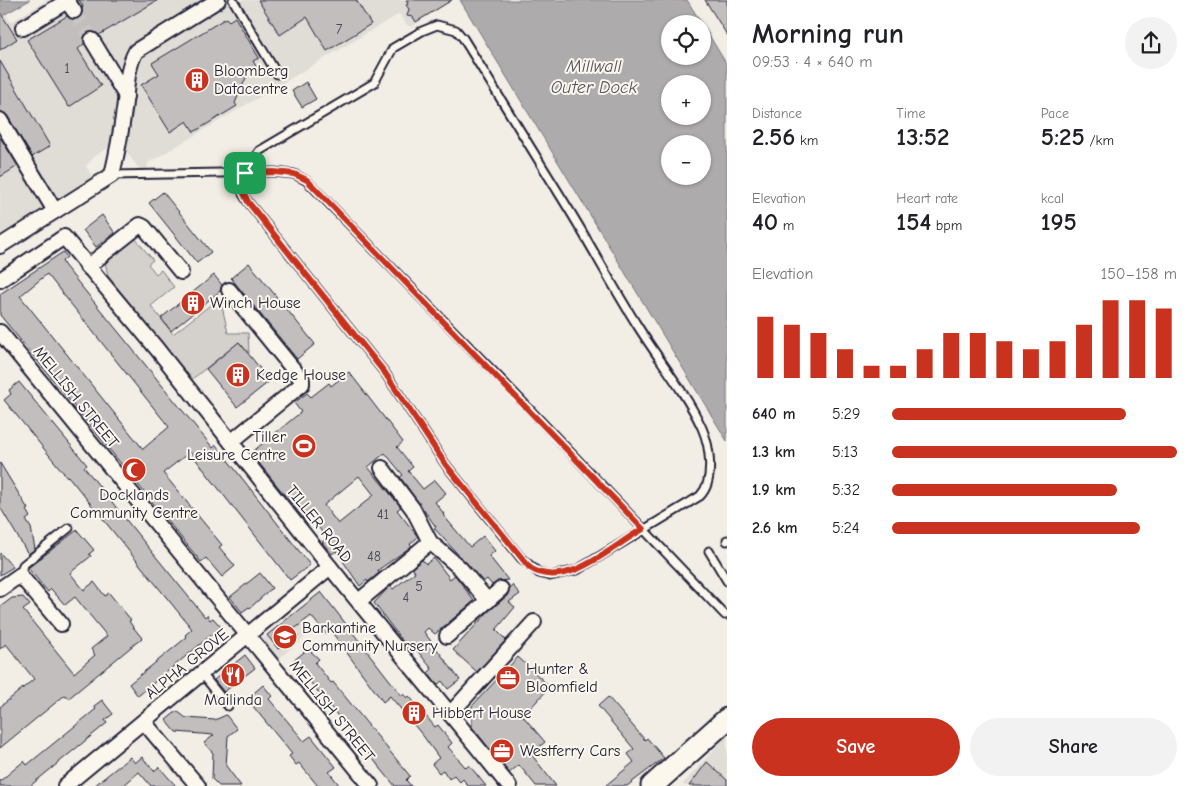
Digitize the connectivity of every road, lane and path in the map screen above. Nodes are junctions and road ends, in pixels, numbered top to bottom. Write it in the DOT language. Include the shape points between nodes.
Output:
graph roads {
  1 [pos="218,0"];
  2 [pos="232,0"];
  3 [pos="74,11"];
  4 [pos="23,28"];
  5 [pos="92,40"];
  6 [pos="277,74"];
  7 [pos="126,96"];
  8 [pos="0,120"];
  9 [pos="245,173"];
  10 [pos="112,175"];
  11 [pos="55,211"];
  12 [pos="0,246"];
  13 [pos="87,267"];
  14 [pos="181,272"];
  15 [pos="0,280"];
  16 [pos="229,290"];
  17 [pos="0,332"];
  18 [pos="231,442"];
  19 [pos="382,468"];
  20 [pos="69,528"];
  21 [pos="643,529"];
  22 [pos="430,542"];
  23 [pos="709,551"];
  24 [pos="727,566"];
  25 [pos="330,567"];
  26 [pos="20,574"];
  27 [pos="725,578"];
  28 [pos="502,589"];
  29 [pos="0,590"];
  30 [pos="359,601"];
  31 [pos="488,601"];
  32 [pos="725,615"];
  33 [pos="534,622"];
  34 [pos="61,624"];
  35 [pos="248,636"];
  36 [pos="448,636"];
  37 [pos="202,674"];
  38 [pos="228,706"];
  39 [pos="450,714"];
  40 [pos="727,719"];
  41 [pos="144,722"];
  42 [pos="659,784"];
  43 [pos="65,786"];
  44 [pos="198,786"];
  45 [pos="371,786"];
  46 [pos="509,786"];
  1 -- 7 [label="street" via="136,51 131,61"];
  2 -- 6 [label="lane"];
  3 -- 4 [label="street" via="67,1"];
  5 -- 7 [label="street"];
  7 -- 10 [label="street"];
  8 -- 11 [label="street"];
  9 -- 10 [label="lane"];
  9 -- 21 [label="lane" via="294,174 307,180"];
  9 -- 21 [label="lane" via="241,187 248,202 385,373 446,465 530,568 550,576 564,575"];
  9 -- 21 [label="lane" via="260,151 374,83 393,48 437,25 456,30 702,429 708,458 706,490"];
  10 -- 11 [label="street"];
  11 -- 12 [label="street"];
  13 -- 14 [label="street" via="140,225"];
  13 -- 15 [label="street, TILLER ROAD" via="64,238"];
  13 -- 18 [label="street, TILLER ROAD" via="157,348"];
  16 -- 18 [label="street" via="302,380 302,384"];
  17 -- 35 [label="street, MELLISH STREET"];
  18 -- 25 [label="street, TILLER ROAD"];
  19 -- 22 [label="street" via="413,509"];
  20 -- 26 [label="lane" via="23,565"];
  21 -- 32 [label="lane"];
  22 -- 30 [label="street"];
  22 -- 31 [label="street" via="460,568"];
  23 -- 27 [label="lane"];
  24 -- 27 [label="lane"];
  25 -- 30 [label="street, TILLER ROAD"];
  25 -- 35 [label="street, ALPHA GROVE"];
  26 -- 29 [label="street"];
  26 -- 34 [label="street"];
  28 -- 31 [label="street"];
  30 -- 39 [label="street, TILLER ROAD"];
  31 -- 36 [label="street"];
  33 -- 39 [label="street"];
  35 -- 37 [label="street, ALPHA GROVE"];
  35 -- 45 [label="street, MELLISH STREET"];
  37 -- 38 [label="lane"];
  37 -- 41 [label="street, ALPHA GROVE"];
  39 -- 46 [label="street, TILLER ROAD"];
  40 -- 42 [label="main road" via="692,743"];
  41 -- 43 [label="street, ALPHA GROVE"];
  41 -- 44 [label="street"];
}
